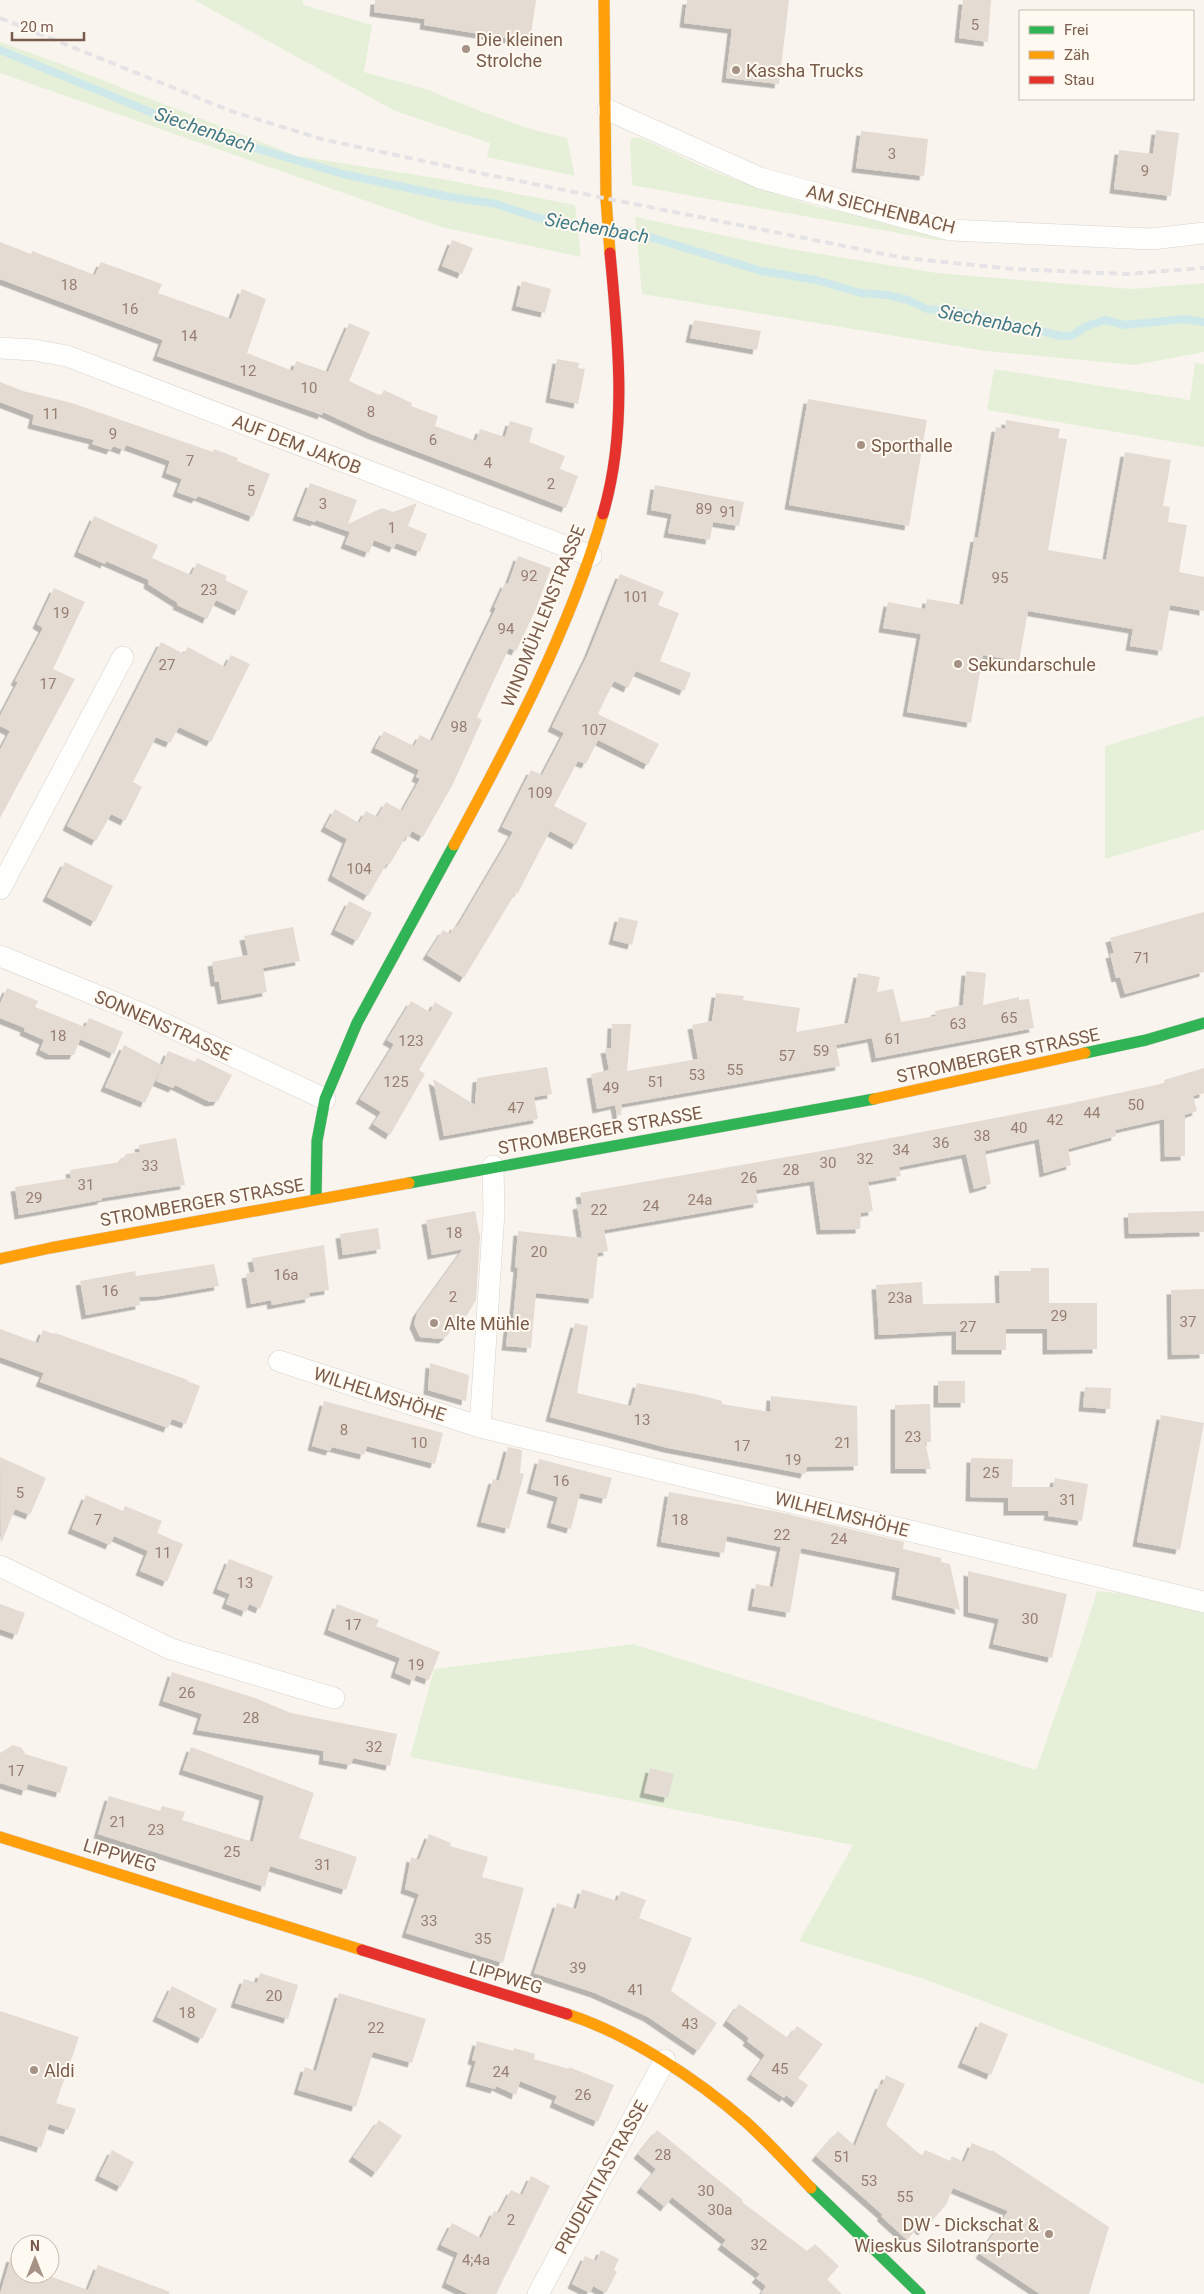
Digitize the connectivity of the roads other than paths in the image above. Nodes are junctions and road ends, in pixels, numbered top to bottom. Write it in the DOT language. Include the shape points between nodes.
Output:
graph roads {
  1 [pos="604,0"];
  2 [pos="606,109"];
  3 [pos="1204,233"];
  4 [pos="0,348"];
  5 [pos="591,556"];
  6 [pos="123,656"];
  7 [pos="0,889"];
  8 [pos="0,956"];
  9 [pos="1204,1023"];
  10 [pos="325,1099"];
  11 [pos="493,1166"];
  12 [pos="316,1199"];
  13 [pos="0,1259"];
  14 [pos="279,1361"];
  15 [pos="480,1427"];
  16 [pos="0,1566"];
  17 [pos="1204,1602"];
  18 [pos="334,1698"];
  19 [pos="0,1837"];
  20 [pos="665,2060"];
  21 [pos="538,2294"];
  22 [pos="920,2294"];
  1 -- 2 [label="street, WINDMÜHLENSTRASSE"];
  2 -- 3 [label="street, AM SIECHENBACH" via="760,178 952,230 1152,239"];
  2 -- 5 [label="street, WINDMÜHLENSTRASSE" via="607,214 619,354 619,418 611,487"];
  4 -- 5 [label="street, AUF DEM JAKOB" via="67,356"];
  5 -- 10 [label="street, WINDMÜHLENSTRASSE" via="505,751 357,1023"];
  6 -- 7 [label="street"];
  8 -- 10 [label="street, SONNENSTRASSE" via="145,1015"];
  9 -- 11 [label="street, STROMBERGER STRASSE" via="1146,1040 888,1096"];
  10 -- 12 [label="street, WINDMÜHLENSTRASSE" via="316,1141"];
  11 -- 12 [label="street, STROMBERGER STRASSE"];
  11 -- 15 [label="street" via="494,1212"];
  12 -- 13 [label="street, STROMBERGER STRASSE"];
  14 -- 15 [label="street, WILHELMSHÖHE"];
  15 -- 17 [label="street, WILHELMSHÖHE"];
  16 -- 18 [label="street" via="171,1649"];
  19 -- 20 [label="street, LIPPWEG" via="588,2021"];
  20 -- 21 [label="street, PRUDENTIASTRASSE"];
  20 -- 22 [label="street, LIPPWEG" via="746,2122"];
}
